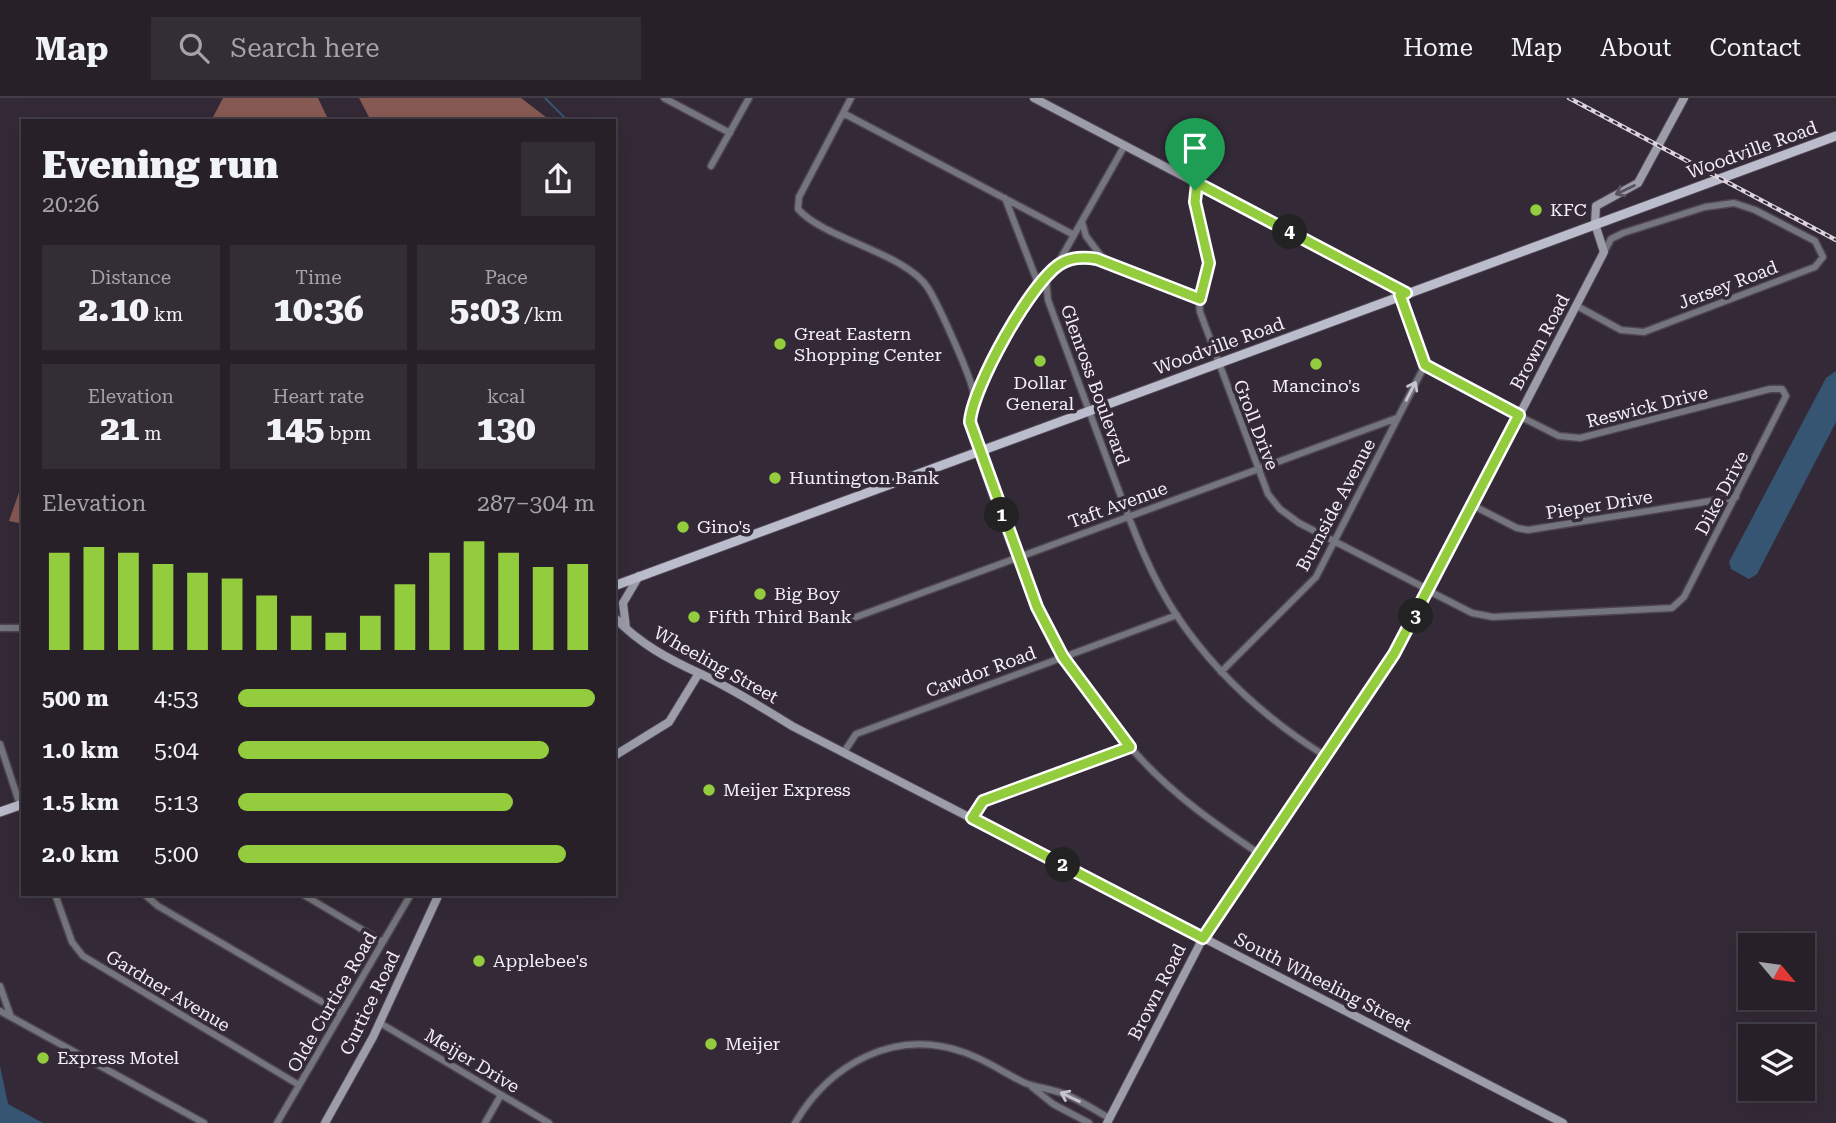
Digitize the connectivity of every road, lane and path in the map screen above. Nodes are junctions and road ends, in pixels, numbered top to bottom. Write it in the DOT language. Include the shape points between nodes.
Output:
graph roads {
  1 [pos="664,98"];
  2 [pos="748,98"];
  3 [pos="851,98"];
  4 [pos="1034,98"];
  5 [pos="1684,98"];
  6 [pos="843,113"];
  7 [pos="730,133"];
  8 [pos="1836,136"];
  9 [pos="1125,145"];
  10 [pos="711,166"];
  11 [pos="1197,183"];
  12 [pos="1005,198"];
  13 [pos="1082,221"];
  14 [pos="1595,224"];
  15 [pos="1074,235"];
  16 [pos="1604,252"];
  17 [pos="1105,262"];
  18 [pos="1057,265"];
  19 [pos="1046,279"];
  20 [pos="1039,286"];
  21 [pos="1403,294"];
  22 [pos="1200,299"];
  23 [pos="1577,306"];
  24 [pos="1218,363"];
  25 [pos="1425,365"];
  26 [pos="1786,391"];
  27 [pos="974,399"];
  28 [pos="1089,411"];
  29 [pos="1519,415"];
  30 [pos="1397,418"];
  31 [pos="979,451"];
  32 [pos="1258,468"];
  33 [pos="1736,497"];
  34 [pos="1472,505"];
  35 [pos="1128,516"];
  36 [pos="1334,541"];
  37 [pos="1018,557"];
  38 [pos="639,576"];
  39 [pos="616,585"];
  40 [pos="1429,591"];
  41 [pos="1676,606"];
  42 [pos="1177,615"];
  43 [pos="616,619"];
  44 [pos="848,620"];
  45 [pos="0,628"];
  46 [pos="21,628"];
  47 [pos="627,631"];
  48 [pos="1063,657"];
  49 [pos="1221,672"];
  50 [pos="699,673"];
  51 [pos="808,734"];
  52 [pos="0,744"];
  53 [pos="1130,747"];
  54 [pos="844,752"];
  55 [pos="616,754"];
  56 [pos="1326,757"];
  57 [pos="21,801"];
  58 [pos="21,804"];
  59 [pos="0,812"];
  60 [pos="972,818"];
  61 [pos="1261,855"];
  62 [pos="56,896"];
  63 [pos="146,896"];
  64 [pos="305,896"];
  65 [pos="410,896"];
  66 [pos="438,896"];
  67 [pos="1203,938"];
  68 [pos="383,942"];
  69 [pos="0,986"];
  70 [pos="0,1011"];
  71 [pos="341,1013"];
  72 [pos="11,1017"];
  73 [pos="380,1023"];
  74 [pos="1028,1084"];
  75 [pos="299,1085"];
  76 [pos="501,1095"];
  77 [pos="1108,1120"];
  78 [pos="204,1123"];
  79 [pos="277,1123"];
  80 [pos="325,1123"];
  81 [pos="485,1123"];
  82 [pos="550,1123"];
  83 [pos="795,1123"];
  84 [pos="1089,1123"];
  85 [pos="1563,1123"];
  1 -- 7 [label="street"];
  2 -- 7 [label="street"];
  3 -- 6 [label="street"];
  4 -- 9 [label="street"];
  5 -- 14 [label="street, one-way" via="1639,183 1596,206"];
  6 -- 12 [label="street"];
  6 -- 27 [label="street" via="799,197 798,209 920,278 939,311"];
  7 -- 10 [label="street"];
  8 -- 14 [label="main road, Woodville Road"];
  9 -- 11 [label="street"];
  9 -- 13 [label="street"];
  11 -- 21 [label="street"];
  11 -- 22 [label="street, Groll Drive" via="1195,202 1209,263"];
  12 -- 15 [label="street"];
  12 -- 20 [label="street"];
  13 -- 15 [label="street"];
  13 -- 17 [label="street" via="1086,236"];
  14 -- 16 [label="street"];
  14 -- 21 [label="main road, Woodville Road"];
  15 -- 18 [label="street"];
  16 -- 23 [label="street, Brown Road"];
  16 -- 23 [label="street, Jersey Road" via="1616,236 1720,203 1740,204 1771,218 1818,244 1823,257 1819,264 1644,332 1621,330"];
  17 -- 18 [label="street" via="1084,258"];
  17 -- 22 [label="street"];
  18 -- 19 [label="street"];
  19 -- 20 [label="street"];
  19 -- 28 [label="street, Glenross Boulevard" via="1048,300"];
  20 -- 27 [label="street" via="1021,307"];
  21 -- 24 [label="main road, Woodville Road"];
  21 -- 25 [label="street"];
  22 -- 24 [label="street, Groll Drive" via="1200,312"];
  23 -- 29 [label="street, Brown Road"];
  24 -- 28 [label="main road, Woodville Road"];
  24 -- 32 [label="street, Groll Drive"];
  25 -- 29 [label="street, Reswick Drive"];
  30 -- 25 [label="street, Burnside Avenue, one-way"];
  26 -- 29 [label="street, Reswick Drive" via="1770,389 1580,438 1559,436"];
  26 -- 33 [label="street, Dike Drive" via="1784,406"];
  27 -- 31 [label="street" via="970,422"];
  28 -- 31 [label="main road, Woodville Road"];
  28 -- 35 [label="street, Glenross Boulevard"];
  29 -- 34 [label="street, Brown Road"];
  30 -- 32 [label="street, Taft Avenue"];
  30 -- 36 [label="street, Burnside Avenue"];
  31 -- 37 [label="street"];
  31 -- 38 [label="main road, Woodville Road"];
  32 -- 35 [label="street, Taft Avenue"];
  32 -- 36 [label="street, Groll Drive" via="1280,509"];
  33 -- 34 [label="street, Pieper Drive" via="1528,530"];
  33 -- 41 [label="street, Dike Drive"];
  34 -- 40 [label="street, Brown Road"];
  35 -- 37 [label="street, Taft Avenue"];
  35 -- 42 [label="street, Glenross Boulevard"];
  36 -- 40 [label="street, Groll Drive"];
  36 -- 49 [label="street, Burnside Avenue" via="1313,580"];
  37 -- 44 [label="street, Taft Avenue"];
  37 -- 48 [label="street"];
  38 -- 39 [label="main road, Woodville Road"];
  38 -- 47 [label="street" via="623,603"];
  40 -- 41 [label="street, Groll Drive" via="1472,613 1493,617"];
  40 -- 56 [label="street, Brown Road"];
  42 -- 48 [label="street, Cawdor Road"];
  42 -- 49 [label="street, Glenross Boulevard"];
  43 -- 47 [label="street, Wheeling Street"];
  45 -- 46 [label="street"];
  47 -- 50 [label="street, Wheeling Street" via="665,658"];
  48 -- 53 [label="street"];
  48 -- 54 [label="street, Cawdor Road" via="856,734"];
  49 -- 56 [label="street, Glenross Boulevard" via="1270,718"];
  50 -- 51 [label="street, Wheeling Street"];
  50 -- 55 [label="street" via="669,722"];
  51 -- 54 [label="street, South Wheeling Street"];
  52 -- 57 [label="street"];
  53 -- 60 [label="street" via="983,801"];
  53 -- 61 [label="street" via="1190,805"];
  54 -- 60 [label="street, South Wheeling Street"];
  56 -- 61 [label="street, Brown Road"];
  58 -- 59 [label="main road"];
  60 -- 67 [label="street, South Wheeling Street"];
  61 -- 67 [label="street, Brown Road"];
  62 -- 75 [label="street, Gardner Avenue" via="72,942 83,956"];
  63 -- 71 [label="street"];
  64 -- 68 [label="street"];
  65 -- 68 [label="street, Olde Curtice Road"];
  66 -- 73 [label="street, Curtice Road"];
  67 -- 77 [label="street, Brown Road"];
  67 -- 85 [label="street, South Wheeling Street"];
  68 -- 71 [label="street, Olde Curtice Road"];
  69 -- 72 [label="street"];
  70 -- 72 [label="street"];
  71 -- 75 [label="street, Olde Curtice Road"];
  72 -- 78 [label="street"];
  73 -- 76 [label="street, Meijer Drive"];
  73 -- 80 [label="street, Curtice Road"];
  77 -- 74 [label="street, one-way" via="1067,1095"];
  74 -- 83 [label="street" via="958,1050 892,1047 835,1074"];
  74 -- 84 [label="street"];
  75 -- 79 [label="street, Olde Curtice Road"];
  76 -- 81 [label="street"];
  76 -- 82 [label="street, Meijer Drive"];
}
